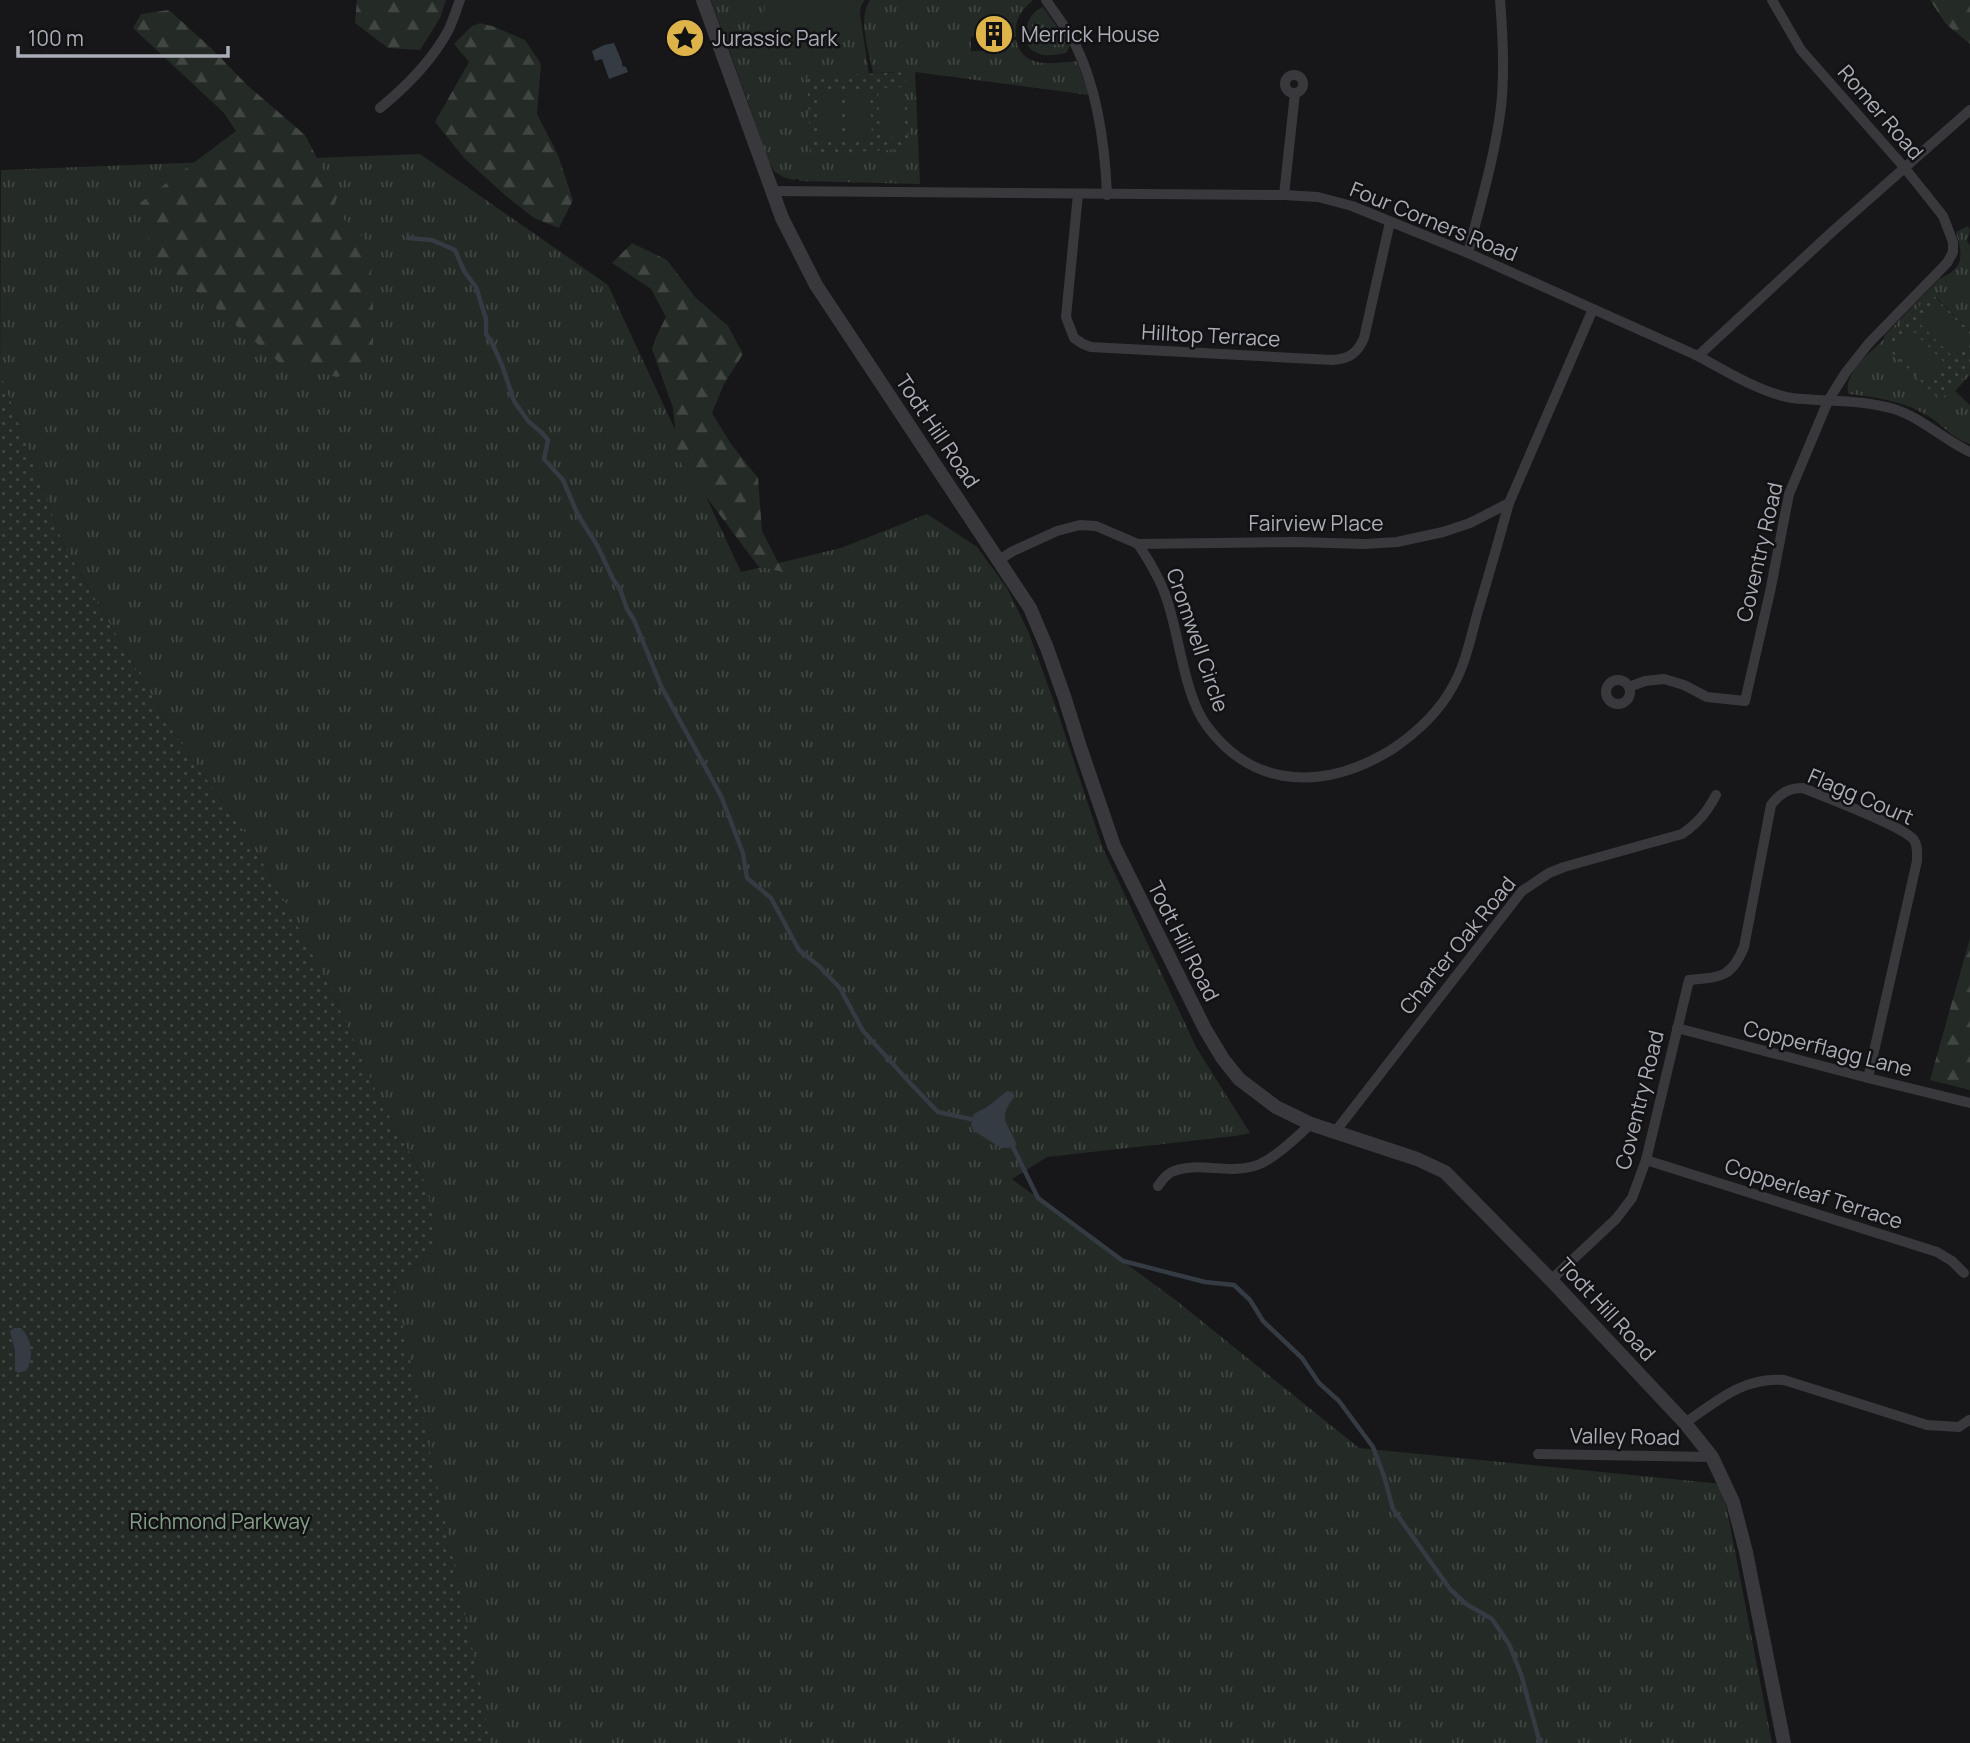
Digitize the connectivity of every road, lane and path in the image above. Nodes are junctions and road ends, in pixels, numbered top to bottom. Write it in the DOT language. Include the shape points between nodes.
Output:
graph roads {
  1 [pos="460,0"];
  2 [pos="703,0"];
  3 [pos="1046,0"];
  4 [pos="1500,0"];
  5 [pos="1772,0"];
  6 [pos="1295,93"];
  7 [pos="380,108"];
  8 [pos="1970,110"];
  9 [pos="1904,167"];
  10 [pos="772,191"];
  11 [pos="1078,194"];
  12 [pos="1107,195"];
  13 [pos="1283,195"];
  14 [pos="1390,222"];
  15 [pos="1953,252"];
  16 [pos="1468,253"];
  17 [pos="1593,309"];
  18 [pos="1698,356"];
  19 [pos="1828,401"];
  20 [pos="1970,452"];
  21 [pos="1509,503"];
  22 [pos="1138,544"];
  23 [pos="999,560"];
  24 [pos="1629,687"];
  25 [pos="1716,795"];
  26 [pos="1689,980"];
  27 [pos="1677,1028"];
  28 [pos="1868,1078"];
  29 [pos="1970,1103"];
  30 [pos="1311,1124"];
  31 [pos="1335,1132"];
  32 [pos="1646,1160"];
  33 [pos="1158,1185"];
  34 [pos="1964,1273"];
  35 [pos="1551,1280"];
  36 [pos="1969,1420"];
  37 [pos="1685,1423"];
  38 [pos="1538,1454"];
  39 [pos="1712,1457"];
  40 [pos="1784,1743"];
  1 -- 7 [label="street" via="449,30 432,55 405,88"];
  2 -- 10 [label="street, Todt Hill Road"];
  3 -- 12 [label="street" via="1076,46 1094,97"];
  4 -- 16 [label="street" via="1501,108"];
  5 -- 9 [label="street, Romer Road" via="1801,50"];
  6 -- 13 [label="street"];
  8 -- 9 [label="street"];
  9 -- 15 [label="street, Romer Road" via="1943,216"];
  9 -- 18 [label="street"];
  10 -- 11 [label="street, Four Corners Road"];
  10 -- 23 [label="street, Todt Hill Road" via="816,285"];
  11 -- 12 [label="street, Four Corners Road"];
  11 -- 14 [label="street, Hilltop Terrace" via="1066,317 1074,338 1091,347 1332,360 1353,356 1364,338"];
  12 -- 13 [label="street, Four Corners Road"];
  13 -- 14 [label="street, Four Corners Road" via="1318,197"];
  14 -- 16 [label="street, Four Corners Road"];
  15 -- 19 [label="street, Coventry Road" via="1869,343"];
  16 -- 17 [label="street, Four Corners Road"];
  17 -- 18 [label="street, Four Corners Road"];
  17 -- 21 [label="street"];
  18 -- 19 [label="street, Four Corners Road" via="1753,385 1789,397"];
  19 -- 20 [label="street, Four Corners Road" via="1896,410"];
  19 -- 24 [label="street, Coventry Road" via="1789,494 1745,701 1707,697 1664,679"];
  21 -- 22 [label="street, Fairview Place" via="1470,523 1397,542"];
  21 -- 22 [label="street, Cromwell Circle" via="1453,686 1401,743 1373,761 1322,777 1301,779 1263,772 1227,748 1205,724 1192,695 1168,601"];
  22 -- 23 [label="street, Fairview Place" via="1096,526 1080,525 1057,531"];
  23 -- 30 [label="street, Todt Hill Road" via="1030,608 1048,648 1114,846 1205,1029 1239,1079 1276,1108"];
  25 -- 31 [label="street, Charter Oak Road" via="1707,812 1682,834 1564,867 1522,891"];
  26 -- 27 [label="street, Coventry Road"];
  26 -- 28 [label="street, Flagg Court" via="1718,978 1740,958 1771,805 1784,791 1803,788 1899,829 1915,841 1916,861"];
  27 -- 28 [label="street, Copperflagg Lane"];
  27 -- 32 [label="street, Coventry Road"];
  28 -- 29 [label="street, Copperflagg Lane"];
  30 -- 31 [label="street, Todt Hill Road"];
  30 -- 33 [label="street" via="1259,1164 1237,1170 1172,1171"];
  31 -- 35 [label="street, Todt Hill Road" via="1445,1172"];
  32 -- 34 [label="street, Copperleaf Terrace" via="1937,1252"];
  32 -- 35 [label="street, Coventry Road" via="1632,1198 1616,1219"];
  35 -- 37 [label="street, Todt Hill Road"];
  36 -- 37 [label="street" via="1959,1427 1927,1425 1770,1379 1732,1391"];
  37 -- 39 [label="street, Todt Hill Road"];
  38 -- 39 [label="street, Valley Road"];
  39 -- 40 [label="street, Todt Hill Road" via="1733,1502"];
}
